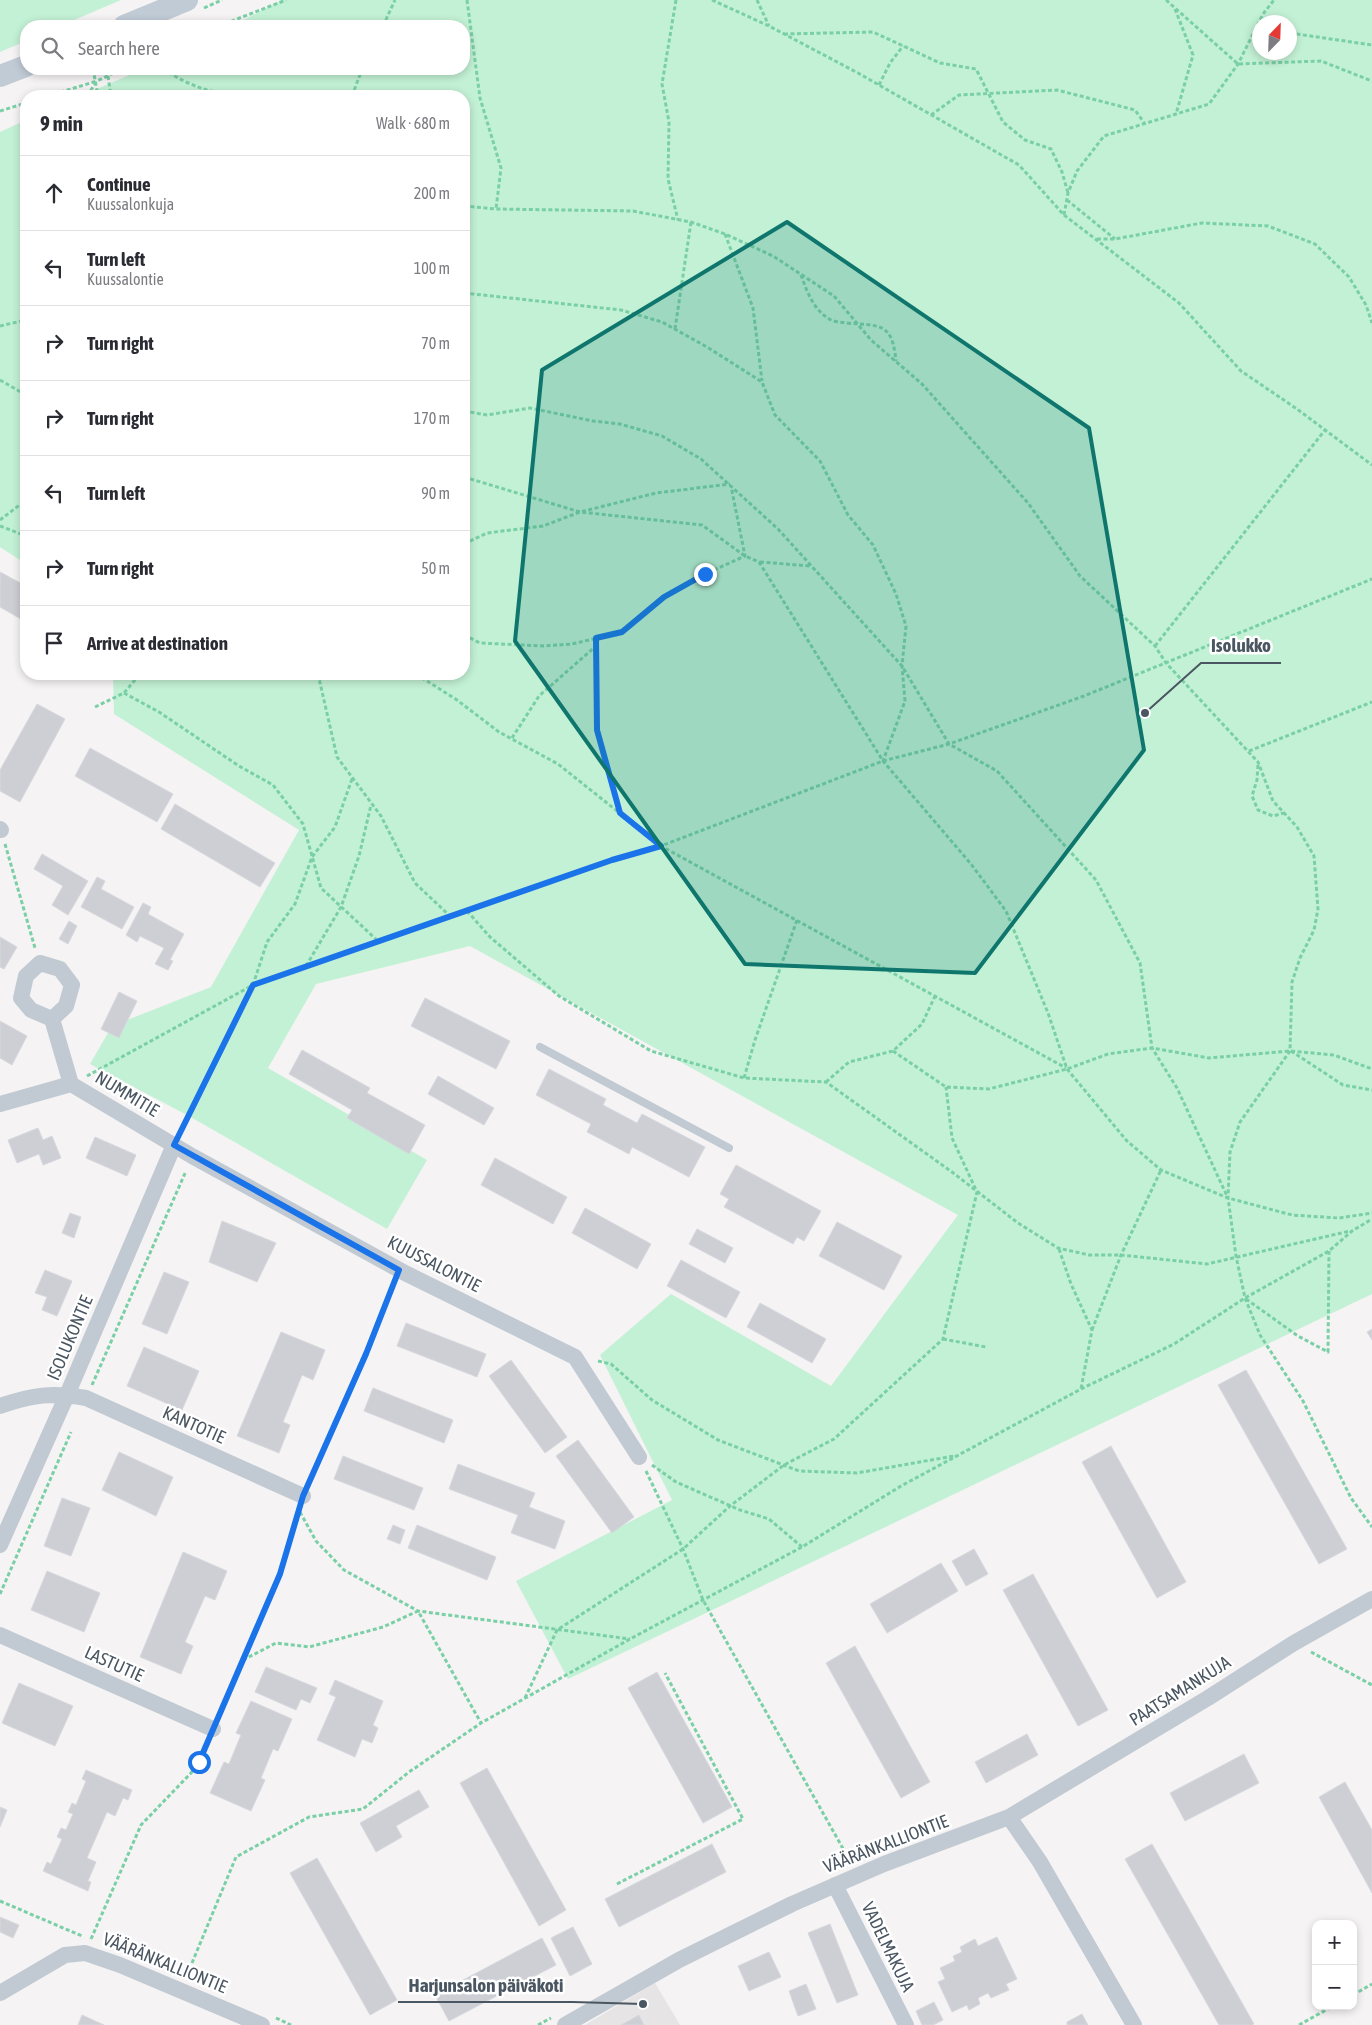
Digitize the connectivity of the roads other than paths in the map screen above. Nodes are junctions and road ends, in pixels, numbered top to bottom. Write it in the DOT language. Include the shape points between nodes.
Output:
graph roads {
  1 [pos="186,0"];
  2 [pos="138,20"];
  3 [pos="20,68"];
  4 [pos="0,76"];
  5 [pos="52,1019"];
  6 [pos="540,1047"];
  7 [pos="72,1084"];
  8 [pos="0,1104"];
  9 [pos="174,1145"];
  10 [pos="728,1148"];
  11 [pos="67,1395"];
  12 [pos="0,1406"];
  13 [pos="639,1457"];
  14 [pos="301,1504"];
  15 [pos="0,1545"];
  16 [pos="1372,1599"];
  17 [pos="0,1635"];
  18 [pos="213,1729"];
  19 [pos="1009,1817"];
  20 [pos="835,1885"];
  21 [pos="0,1993"];
  22 [pos="262,2025"];
  23 [pos="565,2025"];
  24 [pos="906,2025"];
  25 [pos="1134,2025"];
  1 -- 2 [label="main road"];
  3 -- 4 [label="main road"];
  5 -- 5 [label="street" via="66,1006 72,985 60,968 40,963 26,976 22,998 31,1010"];
  5 -- 7 [label="street"];
  6 -- 10 [label="lane"];
  7 -- 8 [label="street, NUMMITIE"];
  7 -- 9 [label="street, NUMMITIE"];
  9 -- 11 [label="street, ISOLUKONTIE"];
  9 -- 13 [label="street, KUUSSALONTIE" via="399,1270 575,1357"];
  11 -- 12 [label="street, KANTOTIE" via="29,1396"];
  11 -- 14 [label="street, KANTOTIE" via="86,1398"];
  11 -- 15 [label="street, ISOLUKONTIE"];
  16 -- 19 [label="street, PAATSAMANKUJA"];
  17 -- 18 [label="street, LASTUTIE"];
  19 -- 20 [label="street, VÄÄRÄNKALLIONTIE"];
  19 -- 25 [label="street" via="1040,1862"];
  20 -- 23 [label="street, VÄÄRÄNKALLIONTIE" via="679,1960"];
  20 -- 24 [label="street, VADELMAKUJA"];
  21 -- 22 [label="street, VÄÄRÄNKALLIONTIE" via="65,1955 85,1953"];
}
